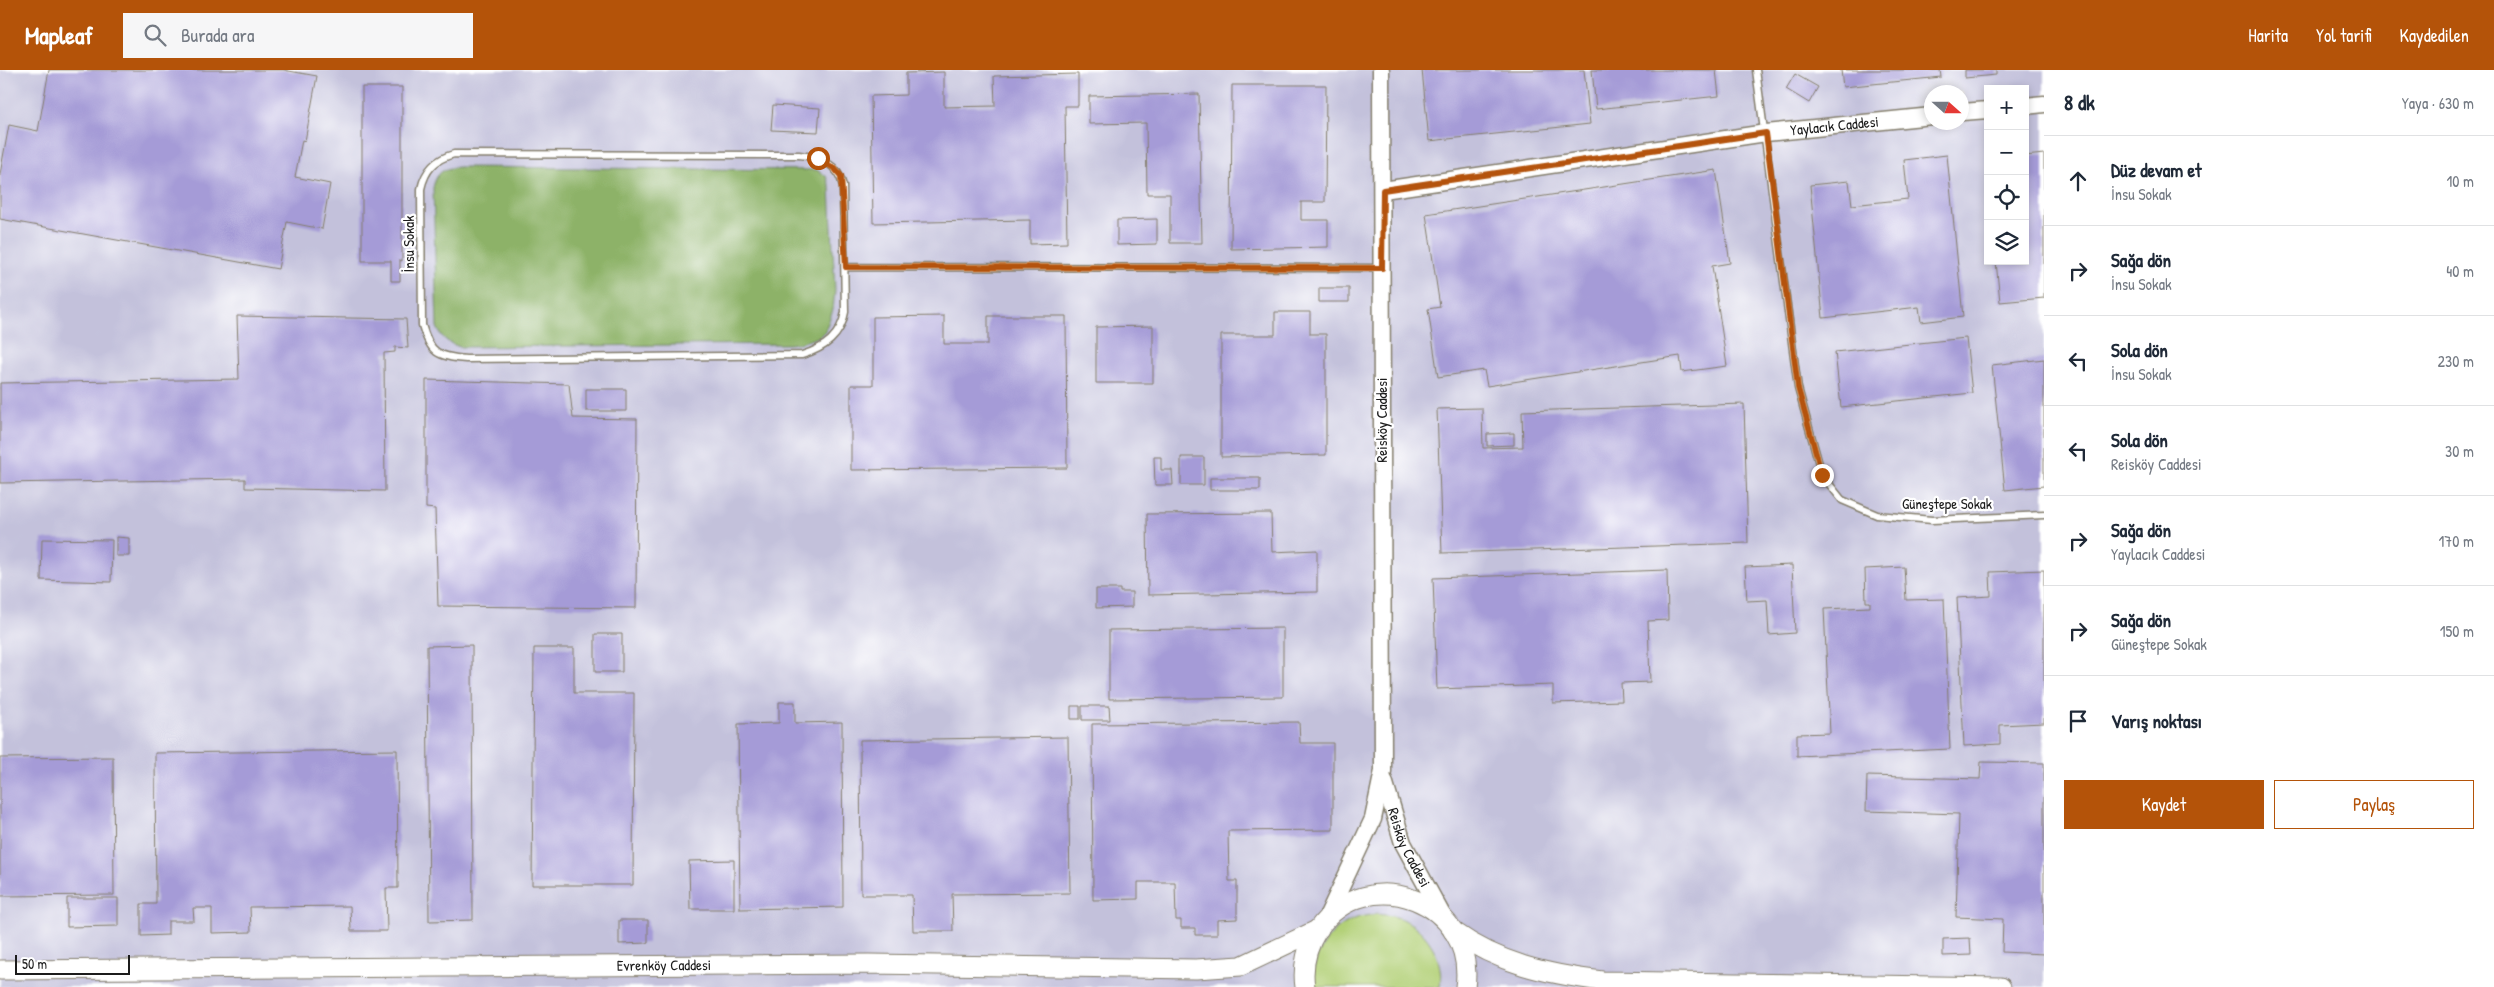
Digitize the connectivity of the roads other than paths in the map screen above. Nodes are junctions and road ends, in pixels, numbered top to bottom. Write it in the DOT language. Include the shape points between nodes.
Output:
graph roads {
  1 [pos="1381,70"];
  2 [pos="1756,70"];
  3 [pos="2044,104"];
  4 [pos="2029,106"];
  5 [pos="1984,110"];
  6 [pos="1969,111"];
  7 [pos="1924,117"];
  8 [pos="1766,133"];
  9 [pos="1383,190"];
  10 [pos="846,267"];
  11 [pos="1382,268"];
  12 [pos="2044,515"];
  13 [pos="1382,771"];
  14 [pos="1322,925"];
  15 [pos="1449,926"];
  16 [pos="0,970"];
  17 [pos="1305,987"];
  18 [pos="1465,987"];
  19 [pos="2001,987"];
  1 -- 9 [label="street, Reisköy Caddesi"];
  2 -- 8 [label="lane, Güneştepe Sokak"];
  3 -- 4 [label="street"];
  5 -- 6 [label="street"];
  7 -- 8 [label="street, Yaylacık Caddesi"];
  8 -- 9 [label="street, Yaylacık Caddesi"];
  8 -- 12 [label="lane, Güneştepe Sokak" via="1798,388 1822,475 1842,500 1877,515 1932,520"];
  9 -- 11 [label="street, Reisköy Caddesi"];
  10 -- 10 [label="lane, İnsu Sokak" via="841,176 828,162 813,157 454,154 443,157 428,169 421,189 422,325 426,341 446,358 802,355 822,348 841,329 845,312"];
  10 -- 11 [label="lane"];
  11 -- 13 [label="street, Reisköy Caddesi"];
  13 -- 14 [label="street, Reisköy Caddesi" via="1373,819"];
  13 -- 15 [label="street, Reisköy Caddesi" via="1403,843"];
  14 -- 15 [label="main road, Evrenköy Caddesi" via="1352,901 1370,895 1390,894 1414,899 1436,912"];
  14 -- 16 [label="main road, Evrenköy Caddesi" via="1246,964 1196,969 869,964"];
  14 -- 17 [label="main road" via="1306,957"];
  15 -- 18 [label="main road" via="1463,954"];
  15 -- 19 [label="main road" via="1478,948 1521,965 1554,975 1602,981"];
}
